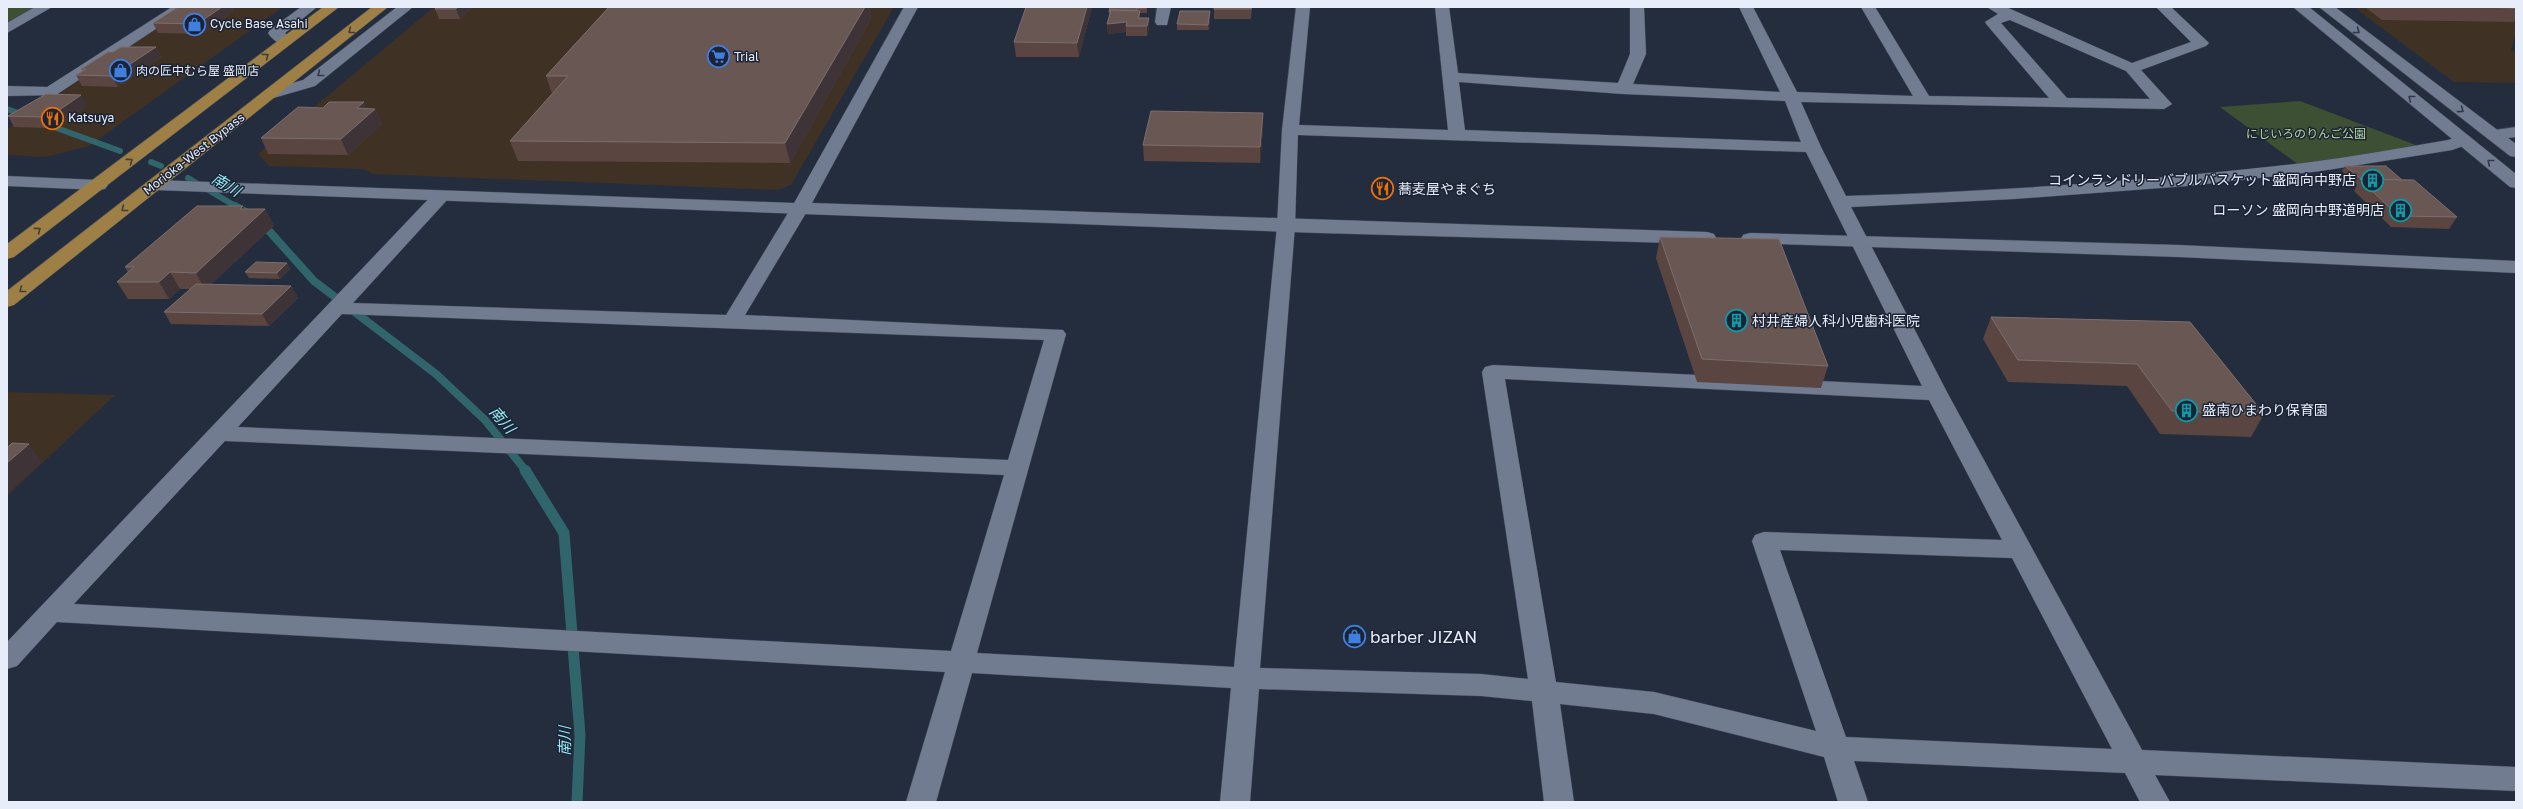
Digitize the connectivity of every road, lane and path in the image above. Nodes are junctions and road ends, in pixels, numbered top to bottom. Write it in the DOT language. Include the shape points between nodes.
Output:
graph roads {
  1 [pos="45,7"];
  2 [pos="182,7"];
  3 [pos="310,7"];
  4 [pos="332,7"];
  5 [pos="382,7"];
  6 [pos="406,7"];
  7 [pos="911,7"];
  8 [pos="1164,7"];
  9 [pos="1303,7"];
  10 [pos="1442,7"];
  11 [pos="1637,7"];
  12 [pos="1746,7"];
  13 [pos="1868,7"];
  14 [pos="1994,7"];
  15 [pos="2163,7"];
  16 [pos="2300,7"];
  17 [pos="2326,7"];
  18 [pos="2011,14"];
  19 [pos="1162,22"];
  20 [pos="7,29"];
  21 [pos="286,41"];
  22 [pos="2131,68"];
  23 [pos="1450,77"];
  24 [pos="1623,89"];
  25 [pos="7,91"];
  26 [pos="270,94"];
  27 [pos="1791,97"];
  28 [pos="1924,101"];
  29 [pos="2061,102"];
  30 [pos="1290,130"];
  31 [pos="2516,132"];
  32 [pos="1457,135"];
  33 [pos="2494,135"];
  34 [pos="2463,140"];
  35 [pos="1812,147"];
  36 [pos="2516,152"];
  37 [pos="7,181"];
  38 [pos="2516,184"];
  39 [pos="99,185"];
  40 [pos="155,185"];
  41 [pos="442,195"];
  42 [pos="1840,202"];
  43 [pos="800,208"];
  44 [pos="1286,226"];
  45 [pos="1861,242"];
  46 [pos="7,253"];
  47 [pos="2516,267"];
  48 [pos="7,301"];
  49 [pos="334,308"];
  50 [pos="732,320"];
  51 [pos="1937,394"];
  52 [pos="218,433"];
  53 [pos="1018,468"];
  54 [pos="2020,549"];
  55 [pos="51,612"];
  56 [pos="7,659"];
  57 [pos="963,662"];
  58 [pos="1245,677"];
  59 [pos="1544,691"];
  60 [pos="1836,748"];
  61 [pos="2134,761"];
  62 [pos="2516,779"];
  63 [pos="921,802"];
  64 [pos="1235,802"];
  65 [pos="1559,802"];
  66 [pos="1853,802"];
  67 [pos="2155,802"];
  1 -- 20 [label="street"];
  2 -- 25 [label="street" via="50,92"];
  3 -- 21 [label="street" via="275,32"];
  4 -- 21 [label="highway"];
  5 -- 26 [label="highway, Morioka-West Bypass, one-way"];
  6 -- 26 [label="street, one-way" via="309,83"];
  7 -- 43 [label="street"];
  8 -- 19 [label="street"];
  9 -- 30 [label="street"];
  10 -- 23 [label="street"];
  11 -- 24 [label="street" via="1638,54"];
  12 -- 27 [label="street"];
  13 -- 28 [label="street"];
  14 -- 18 [label="street"];
  15 -- 22 [label="street" via="2201,43"];
  34 -- 16 [label="street, one-way"];
  17 -- 33 [label="street, one-way"];
  18 -- 22 [label="street"];
  18 -- 29 [label="street" via="1992,22"];
  39 -- 21 [label="highway, one-way"];
  22 -- 29 [label="street" via="2164,104"];
  23 -- 24 [label="street"];
  23 -- 32 [label="street"];
  24 -- 27 [label="street"];
  26 -- 40 [label="highway, Morioka-West Bypass"];
  27 -- 28 [label="street"];
  27 -- 35 [label="street"];
  28 -- 29 [label="street"];
  30 -- 32 [label="street"];
  30 -- 44 [label="street"];
  31 -- 33 [label="street"];
  32 -- 35 [label="street"];
  33 -- 36 [label="street"];
  38 -- 34 [label="street, one-way"];
  34 -- 42 [label="street" via="2452,145 2304,168 2056,192"];
  35 -- 42 [label="street"];
  37 -- 39 [label="street"];
  46 -- 39 [label="highway, one-way"];
  40 -- 41 [label="street"];
  40 -- 48 [label="highway, Morioka-West Bypass, one-way"];
  41 -- 43 [label="street"];
  41 -- 49 [label="street"];
  42 -- 45 [label="street"];
  43 -- 44 [label="street"];
  43 -- 50 [label="street"];
  44 -- 45 [label="street"];
  44 -- 58 [label="street"];
  45 -- 47 [label="street" via="2179,251"];
  45 -- 51 [label="street"];
  49 -- 50 [label="street"];
  49 -- 52 [label="street"];
  50 -- 53 [label="street" via="1056,334"];
  51 -- 54 [label="street"];
  51 -- 59 [label="street" via="1493,372"];
  52 -- 53 [label="street"];
  52 -- 55 [label="street"];
  53 -- 57 [label="street"];
  54 -- 60 [label="street" via="1764,541"];
  54 -- 61 [label="street"];
  55 -- 56 [label="street"];
  55 -- 57 [label="street"];
  57 -- 58 [label="street"];
  57 -- 63 [label="street"];
  58 -- 59 [label="street" via="1481,685"];
  58 -- 64 [label="street"];
  59 -- 60 [label="street" via="1654,703"];
  59 -- 65 [label="street"];
  60 -- 61 [label="street"];
  60 -- 66 [label="street"];
  61 -- 62 [label="street"];
  61 -- 67 [label="street"];
}
